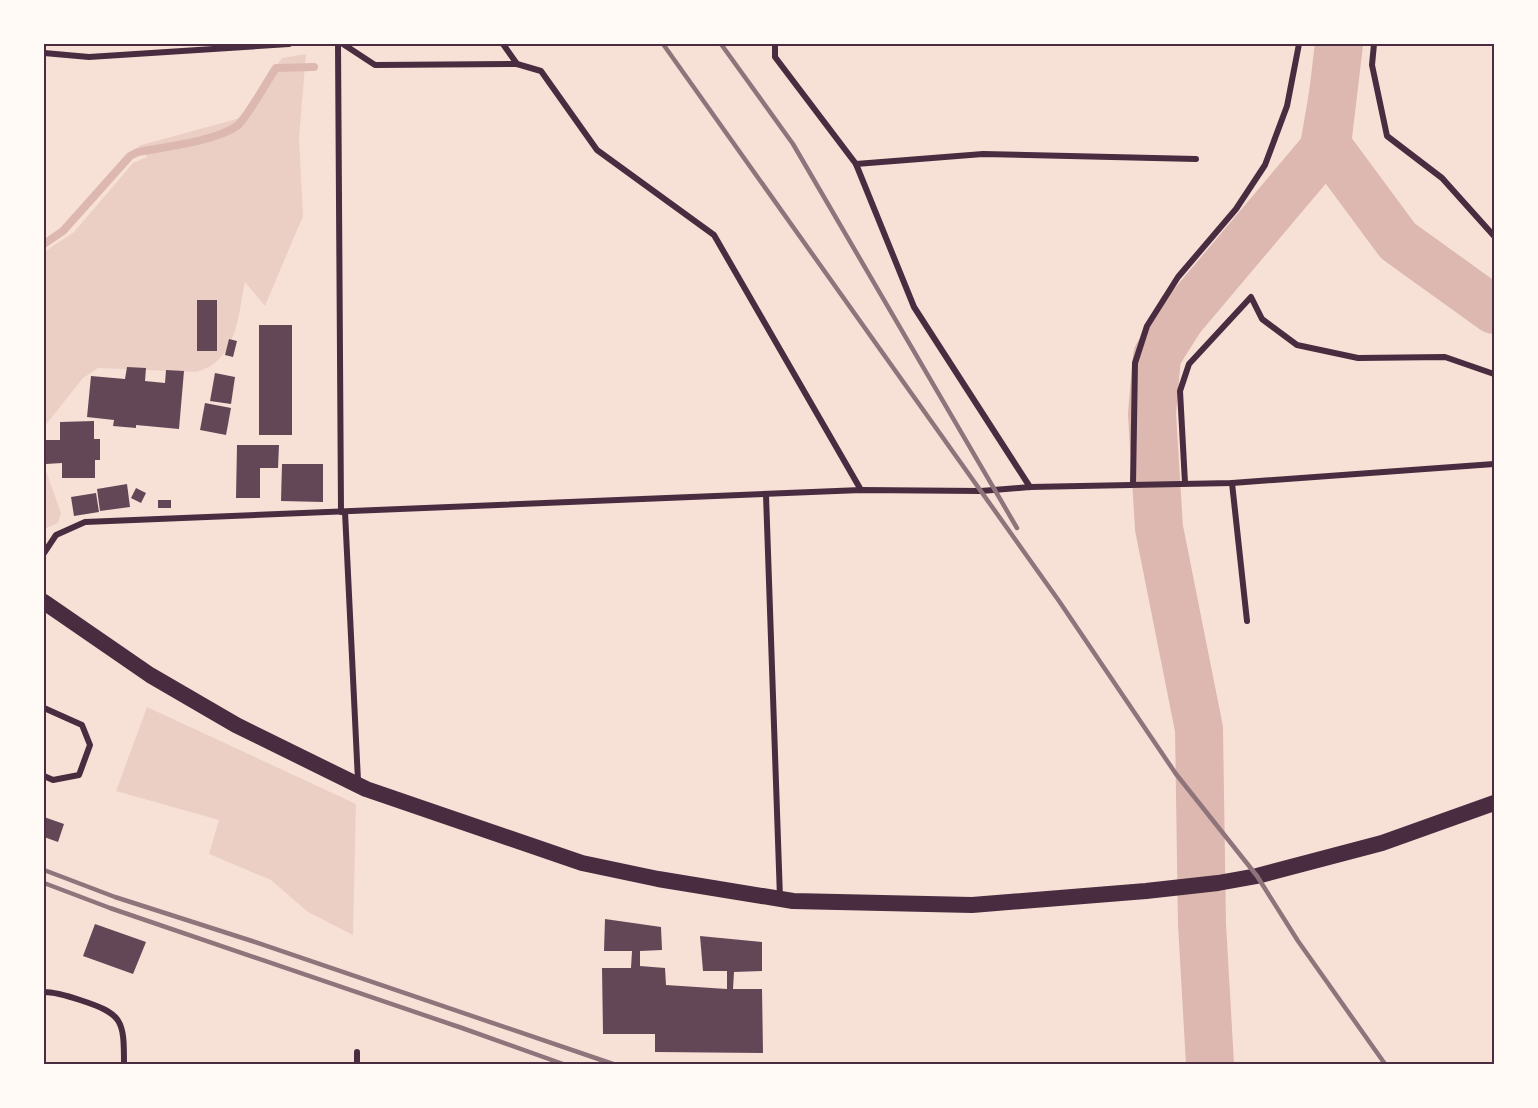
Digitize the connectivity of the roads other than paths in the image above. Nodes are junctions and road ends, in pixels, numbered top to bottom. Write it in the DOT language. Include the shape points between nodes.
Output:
graph roads {
  1 [pos="289,44"];
  2 [pos="338,44"];
  3 [pos="343,44"];
  4 [pos="503,44"];
  5 [pos="775,44"];
  6 [pos="1299,44"];
  7 [pos="1374,44"];
  8 [pos="44,53"];
  9 [pos="517,64"];
  10 [pos="1196,159"];
  11 [pos="856,164"];
  12 [pos="1494,236"];
  13 [pos="1494,374"];
  14 [pos="1494,464"];
  15 [pos="1185,483"];
  16 [pos="1232,483"];
  17 [pos="1133,484"];
  18 [pos="1030,487"];
  19 [pos="861,490"];
  20 [pos="766,495"];
  21 [pos="343,512"];
  22 [pos="44,553"];
  23 [pos="44,602"];
  24 [pos="1247,621"];
  25 [pos="44,708"];
  26 [pos="44,776"];
  27 [pos="358,785"];
  28 [pos="1494,803"];
  29 [pos="780,898"];
  30 [pos="44,992"];
  31 [pos="357,1052"];
  32 [pos="124,1065"];
  33 [pos="357,1065"];
  1 -- 8 [label="street" via="88,57"];
  2 -- 21 [label="street"];
  3 -- 9 [label="street" via="375,65"];
  4 -- 9 [label="street"];
  5 -- 11 [label="street" via="775,57"];
  6 -- 17 [label="street" via="1287,106 1265,165 1236,209 1178,277 1148,326 1135,363"];
  7 -- 12 [label="street" via="1372,65 1387,136 1442,178"];
  9 -- 19 [label="street" via="541,71 597,150 714,235"];
  10 -- 11 [label="street" via="983,154"];
  11 -- 18 [label="street" via="914,307"];
  13 -- 15 [label="street" via="1445,357 1358,358 1297,345 1262,319 1251,297 1190,364 1180,391"];
  14 -- 16 [label="street"];
  15 -- 16 [label="street"];
  15 -- 17 [label="street"];
  16 -- 24 [label="street"];
  17 -- 18 [label="street"];
  18 -- 19 [label="street" via="981,491"];
  19 -- 20 [label="street"];
  20 -- 21 [label="street"];
  20 -- 29 [label="street"];
  21 -- 22 [label="street" via="85,522 56,535"];
  21 -- 27 [label="street"];
  23 -- 27 [label="highway" via="150,675 236,725"];
  25 -- 26 [label="street" via="82,725 90,745 79,775 53,780"];
  27 -- 29 [label="highway" via="582,863"];
  28 -- 29 [label="highway" via="1382,843 1218,883 972,905"];
  30 -- 32 [label="street" via="105,1008 116,1017 124,1035"];
  31 -- 33 [label="street"];
}
